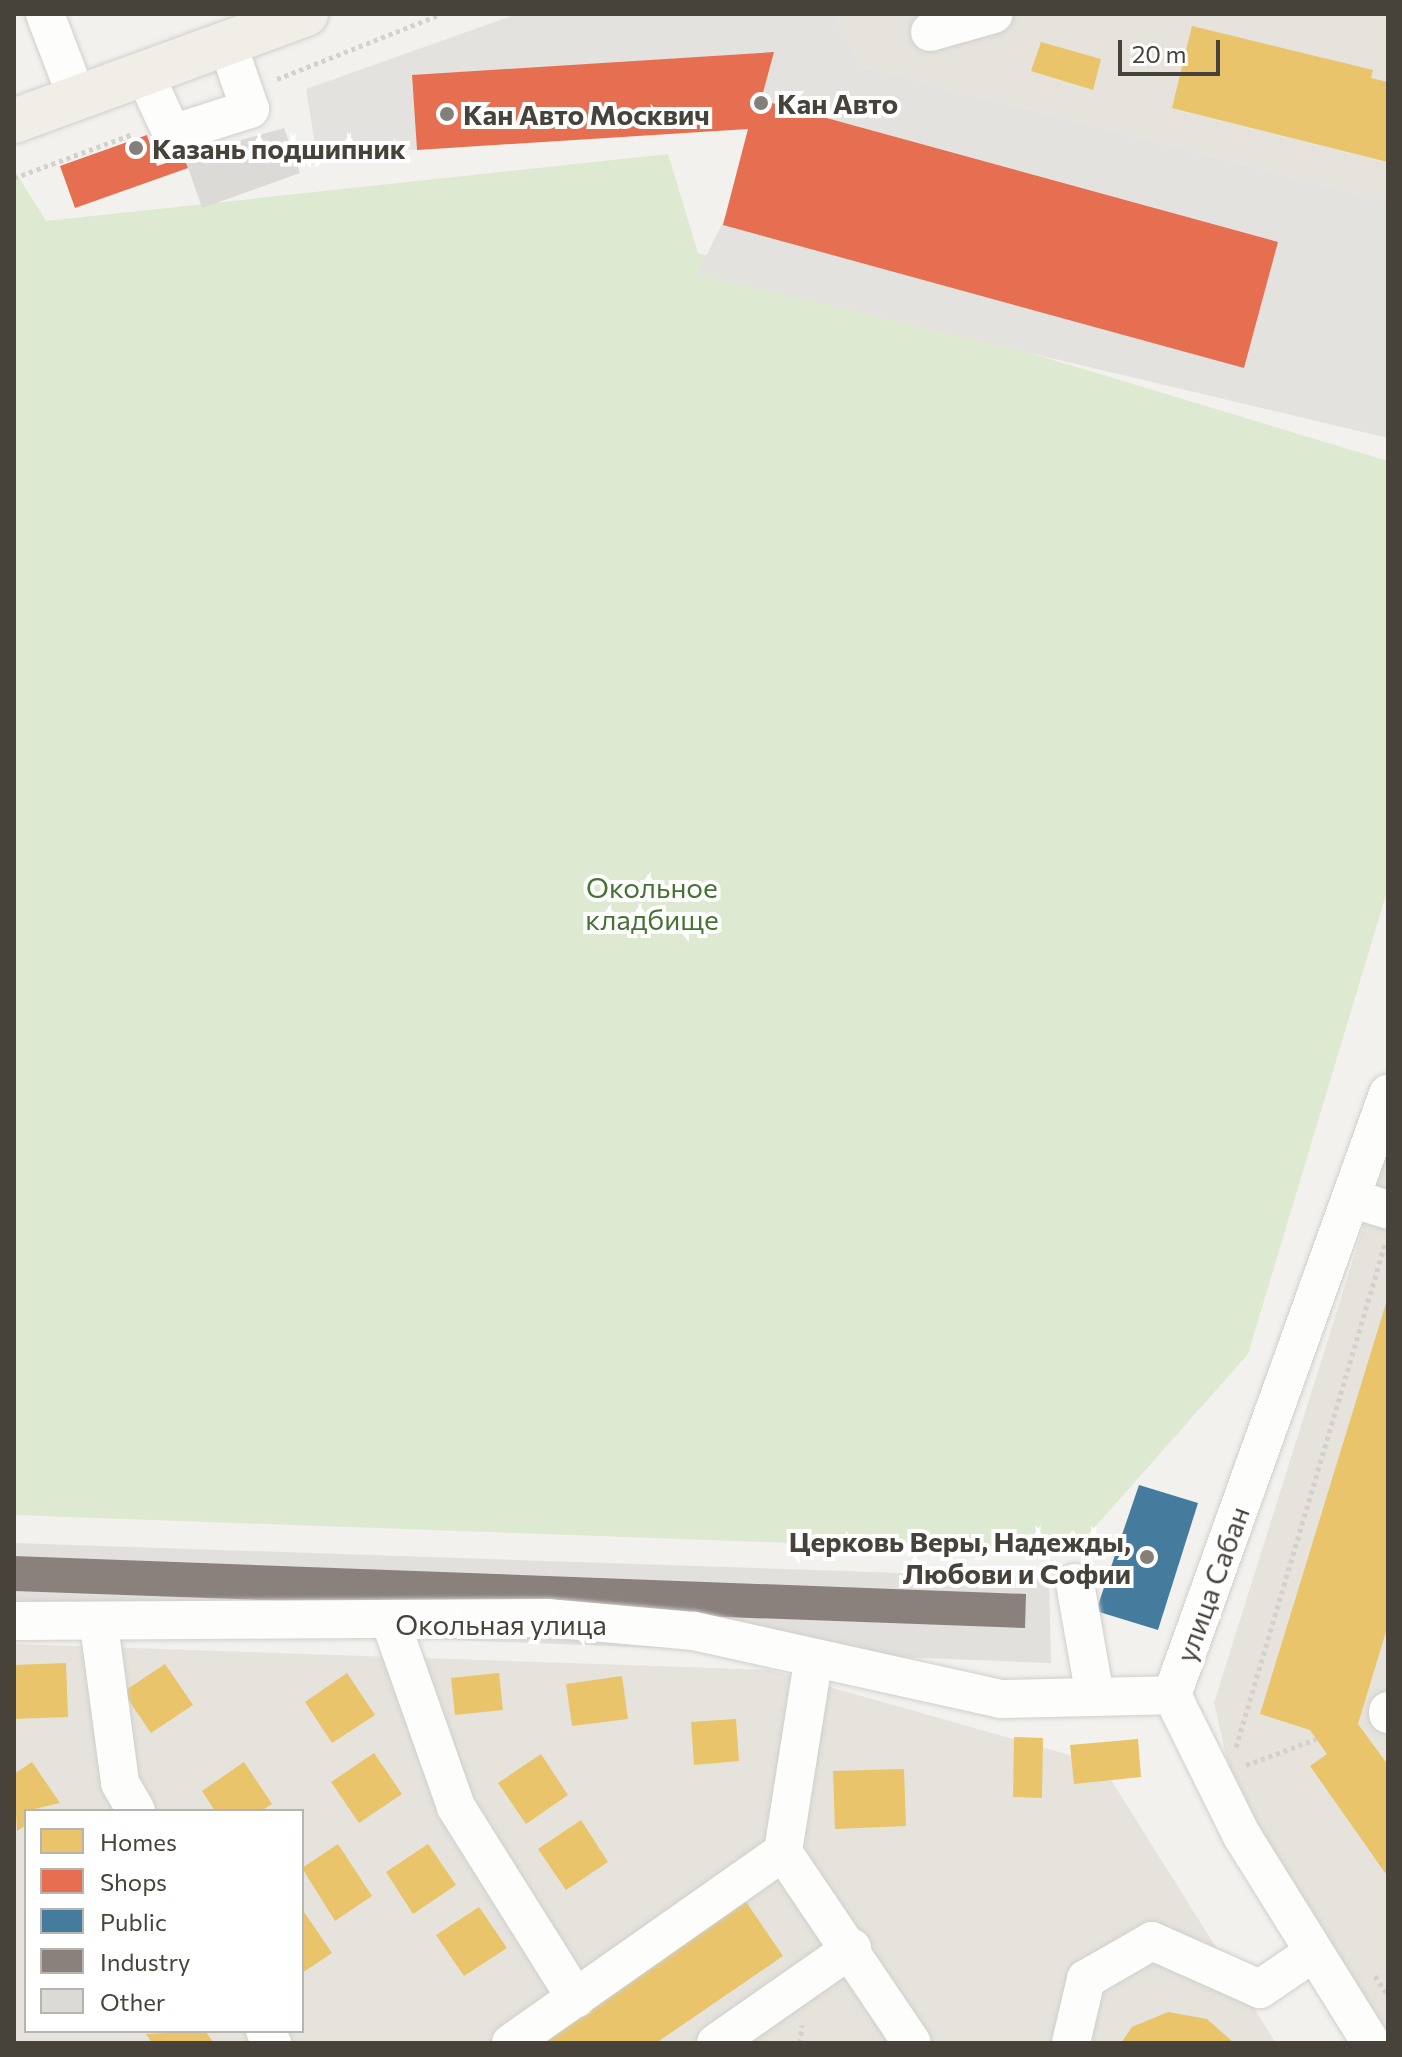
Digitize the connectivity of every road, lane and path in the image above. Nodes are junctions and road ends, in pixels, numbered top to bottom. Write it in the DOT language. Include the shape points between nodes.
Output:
graph roads {
  1 [pos="45,14"];
  2 [pos="306,14"];
  3 [pos="994,14"];
  4 [pos="930,32"];
  5 [pos="227,43"];
  6 [pos="144,73"];
  7 [pos="77,98"];
  8 [pos="14,121"];
  9 [pos="1388,1094"];
  10 [pos="1373,1206"];
  11 [pos="1075,1583"];
  12 [pos="14,1621"];
  13 [pos="391,1623"];
  14 [pos="99,1625"];
  15 [pos="813,1662"];
  16 [pos="1172,1695"];
  17 [pos="1095,1696"];
  18 [pos="1316,1739"];
  19 [pos="1241,1767"];
  20 [pos="1247,1778"];
  21 [pos="135,1809"];
  22 [pos="783,1852"];
  23 [pos="852,1948"];
  24 [pos="1314,1952"];
  25 [pos="1371,1969"];
  26 [pos="1388,1995"];
  27 [pos="576,1998"];
  28 [pos="511,2043"];
  29 [pos="716,2043"];
  30 [pos="912,2043"];
  31 [pos="1071,2043"];
  32 [pos="1371,2043"];
  1 -- 7 [label="street"];
  2 -- 5 [label="main road"];
  3 -- 4 [label="street"];
  5 -- 6 [label="main road"];
  5 -- 6 [label="street" via="250,109 172,134"];
  6 -- 7 [label="main road"];
  7 -- 8 [label="main road"];
  9 -- 10 [label="street, улица Сабан"];
  10 -- 16 [label="street, улица Сабан"];
  10 -- 19 [label="path" via="1386,1249 1234,1753"];
  11 -- 17 [label="street"];
  12 -- 14 [label="street, Окольная улица"];
  13 -- 14 [label="street, Окольная улица"];
  13 -- 15 [label="street, Окольная улица" via="547,1618 679,1630"];
  13 -- 27 [label="street" via="456,1807"];
  14 -- 21 [label="street" via="120,1783"];
  15 -- 17 [label="street, Окольная улица" via="1001,1699"];
  15 -- 22 [label="street"];
  16 -- 17 [label="street, Окольная улица"];
  16 -- 24 [label="street, улица Сабан" via="1242,1836"];
  18 -- 19 [label="path"];
  19 -- 20 [label="path"];
  22 -- 23 [label="street"];
  22 -- 27 [label="street"];
  23 -- 29 [label="street"];
  23 -- 30 [label="street"];
  24 -- 31 [label="street" via="1260,1989 1152,1941 1086,1979"];
  24 -- 32 [label="street, улица Сабан"];
  25 -- 26 [label="path"];
  27 -- 28 [label="street"];
}
